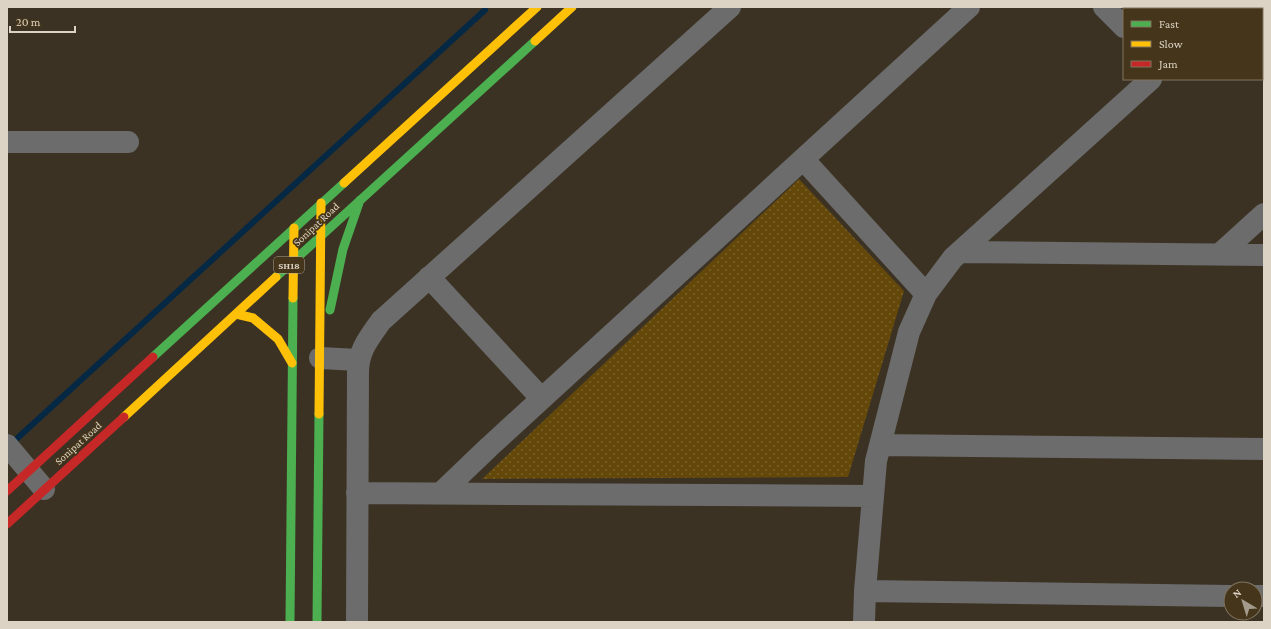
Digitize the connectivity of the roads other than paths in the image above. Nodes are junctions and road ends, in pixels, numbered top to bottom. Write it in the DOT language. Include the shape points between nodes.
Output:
graph roads {
  1 [pos="537,7"];
  2 [pos="572,7"];
  3 [pos="730,7"];
  4 [pos="969,7"];
  5 [pos="1104,7"];
  6 [pos="1123,26"];
  7 [pos="1150,80"];
  8 [pos="7,142"];
  9 [pos="128,142"];
  10 [pos="802,159"];
  11 [pos="360,200"];
  12 [pos="321,204"];
  13 [pos="1264,214"];
  14 [pos="294,228"];
  15 [pos="321,236"];
  16 [pos="960,252"];
  17 [pos="1220,254"];
  18 [pos="1264,255"];
  19 [pos="293,262"];
  20 [pos="429,278"];
  21 [pos="926,294"];
  22 [pos="236,314"];
  23 [pos="320,358"];
  24 [pos="358,360"];
  25 [pos="293,364"];
  26 [pos="542,398"];
  27 [pos="880,445"];
  28 [pos="10,448"];
  29 [pos="1264,449"];
  30 [pos="29,470"];
  31 [pos="44,489"];
  32 [pos="7,490"];
  33 [pos="357,493"];
  34 [pos="441,493"];
  35 [pos="873,496"];
  36 [pos="7,524"];
  37 [pos="865,591"];
  38 [pos="1223,596"];
  39 [pos="290,622"];
  40 [pos="317,622"];
  41 [pos="357,622"];
  42 [pos="864,622"];
  1 -- 12 [label="main road, Sonipat Road / SH18" via="519,18"];
  2 -- 11 [label="main road, Sonipat Road / SH18"];
  3 -- 20 [label="street"];
  4 -- 10 [label="street"];
  5 -- 6 [label="street"];
  7 -- 16 [label="street"];
  8 -- 9 [label="street"];
  10 -- 21 [label="street"];
  10 -- 26 [label="street"];
  11 -- 15 [label="main road, Sonipat Road / SH18"];
  11 -- 23 [label="main road" via="342,249"];
  12 -- 14 [label="main road, Sonipat Road / SH18"];
  12 -- 15 [label="main road"];
  13 -- 17 [label="street"];
  14 -- 19 [label="main road"];
  14 -- 30 [label="main road, Sonipat Road / SH18"];
  15 -- 19 [label="main road, Sonipat Road / SH18"];
  15 -- 23 [label="main road"];
  16 -- 17 [label="street"];
  16 -- 21 [label="street"];
  17 -- 18 [label="street"];
  19 -- 22 [label="main road, Sonipat Road / SH18"];
  19 -- 25 [label="main road"];
  20 -- 24 [label="street" via="381,321 366,342"];
  20 -- 26 [label="street"];
  21 -- 27 [label="street" via="909,332"];
  22 -- 25 [label="main road" via="253,318 278,339"];
  22 -- 31 [label="main road, Sonipat Road / SH18"];
  23 -- 24 [label="street"];
  23 -- 40 [label="main road"];
  24 -- 33 [label="street"];
  25 -- 39 [label="main road"];
  26 -- 34 [label="street"];
  27 -- 29 [label="street"];
  27 -- 35 [label="street"];
  28 -- 30 [label="street"];
  30 -- 31 [label="street"];
  30 -- 32 [label="main road, Sonipat Road / SH18"];
  31 -- 36 [label="main road, Sonipat Road / SH18"];
  33 -- 34 [label="street"];
  33 -- 41 [label="street"];
  34 -- 35 [label="street"];
  35 -- 37 [label="street"];
  37 -- 38 [label="street"];
  37 -- 42 [label="street"];
}
